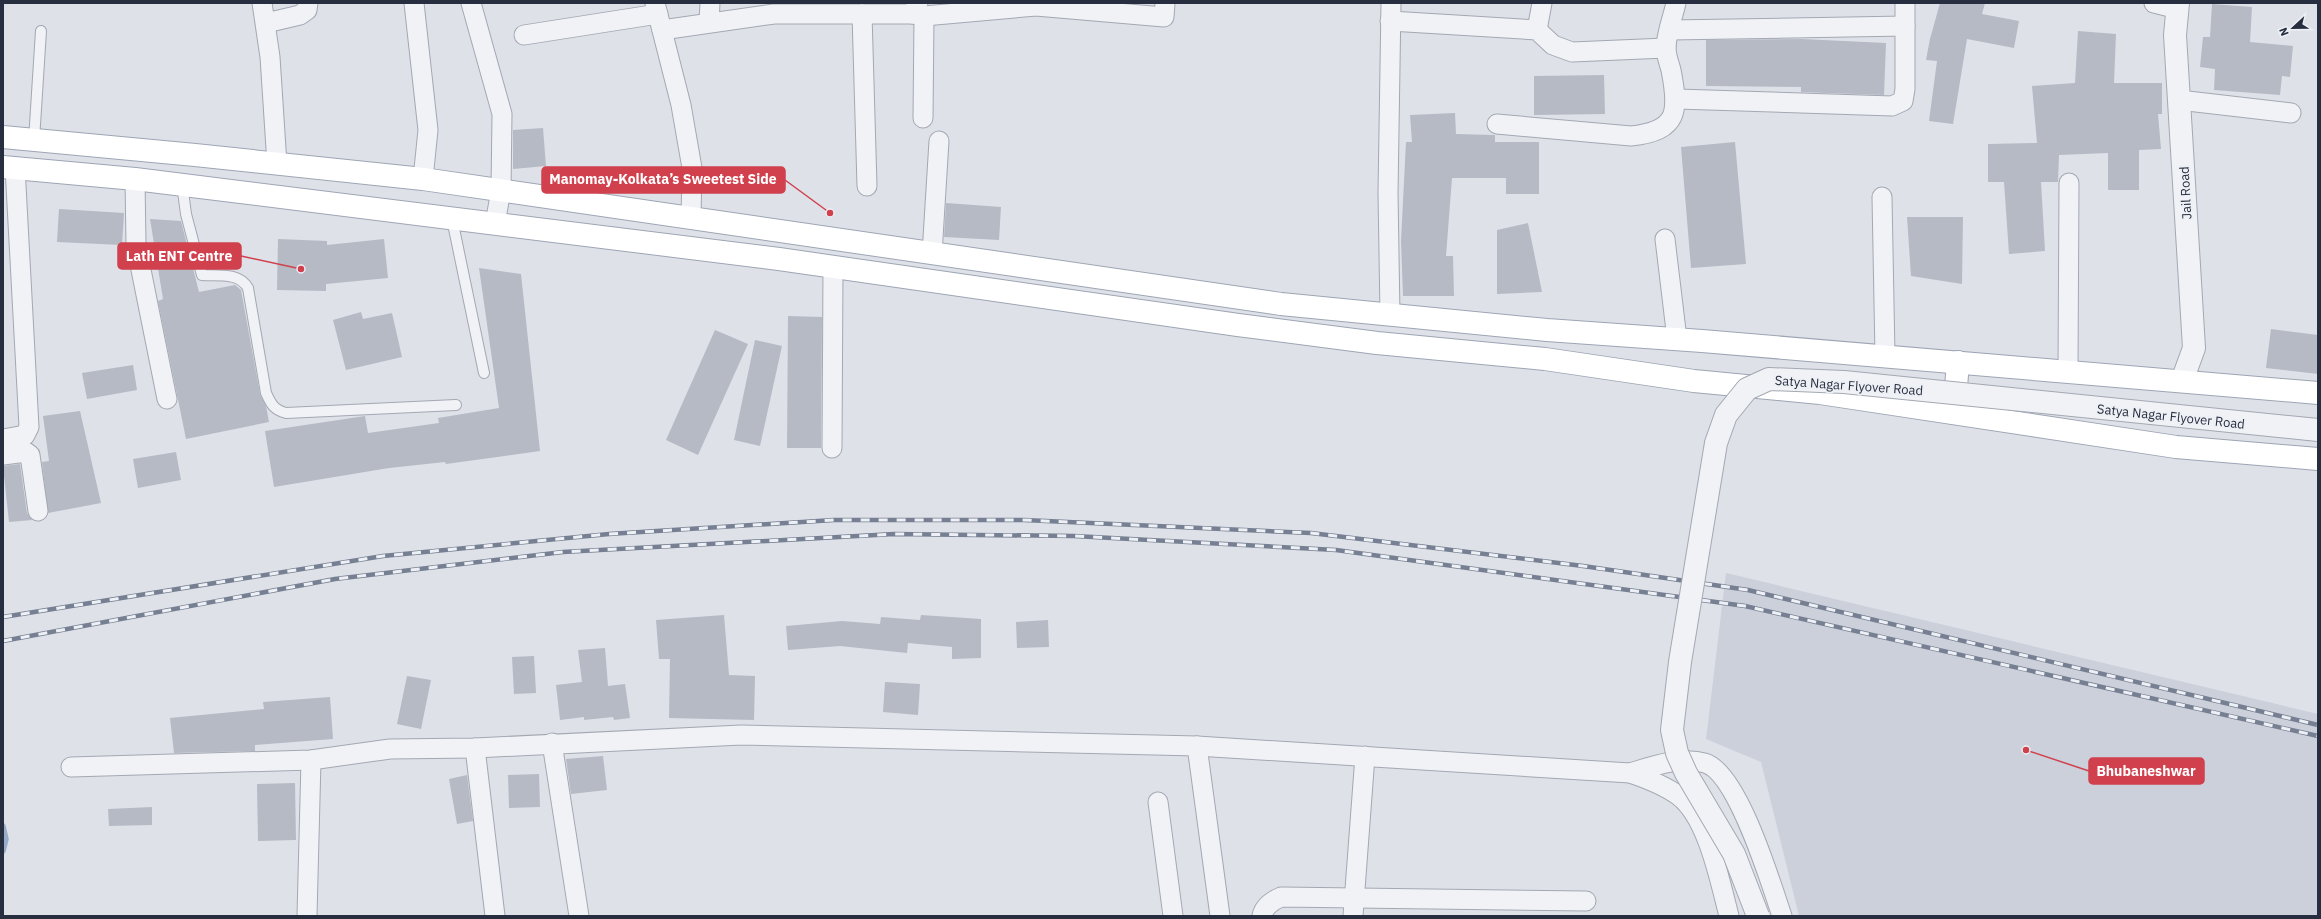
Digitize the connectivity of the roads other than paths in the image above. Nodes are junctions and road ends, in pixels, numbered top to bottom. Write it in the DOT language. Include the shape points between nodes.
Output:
graph roads {
  1 [pos="262,3"];
  2 [pos="308,3"];
  3 [pos="414,3"];
  4 [pos="471,3"];
  5 [pos="710,3"];
  6 [pos="1165,3"];
  7 [pos="1542,3"];
  8 [pos="1676,3"];
  9 [pos="1905,3"];
  10 [pos="2154,3"];
  11 [pos="1037,5"];
  12 [pos="2178,6"];
  13 [pos="918,11"];
  14 [pos="1390,12"];
  15 [pos="862,14"];
  16 [pos="658,16"];
  17 [pos="709,22"];
  18 [pos="266,23"];
  19 [pos="1905,26"];
  20 [pos="1537,30"];
  21 [pos="1670,30"];
  22 [pos="41,31"];
  23 [pos="524,35"];
  24 [pos="1666,48"];
  25 [pos="1676,99"];
  26 [pos="2179,100"];
  27 [pos="2291,113"];
  28 [pos="923,118"];
  29 [pos="1497,124"];
  30 [pos="3,137"];
  31 [pos="34,140"];
  32 [pos="939,141"];
  33 [pos="277,164"];
  34 [pos="9,167"];
  35 [pos="135,179"];
  36 [pos="423,180"];
  37 [pos="2069,183"];
  38 [pos="182,184"];
  39 [pos="867,186"];
  40 [pos="501,190"];
  41 [pos="1882,197"];
  42 [pos="452,219"];
  43 [pos="691,220"];
  44 [pos="495,224"];
  45 [pos="1665,239"];
  46 [pos="932,254"];
  47 [pos="833,268"];
  48 [pos="1390,315"];
  49 [pos="1547,330"];
  50 [pos="1677,339"];
  51 [pos="1885,356"];
  52 [pos="1545,359"];
  53 [pos="1958,362"];
  54 [pos="2068,371"];
  55 [pos="484,373"];
  56 [pos="2182,381"];
  57 [pos="2318,393"];
  58 [pos="167,399"];
  59 [pos="456,405"];
  60 [pos="1954,413"];
  61 [pos="2318,430"];
  62 [pos="3,439"];
  63 [pos="832,448"];
  64 [pos="3,455"];
  65 [pos="2318,459"];
  66 [pos="38,511"];
  67 [pos="552,743"];
  68 [pos="1197,746"];
  69 [pos="475,748"];
  70 [pos="1365,756"];
  71 [pos="311,760"];
  72 [pos="71,767"];
  73 [pos="1630,773"];
  74 [pos="1158,802"];
  75 [pos="1586,901"];
  76 [pos="1354,907"];
  77 [pos="1423,907"];
  78 [pos="307,916"];
  79 [pos="495,916"];
  80 [pos="579,916"];
  81 [pos="1173,916"];
  82 [pos="1220,916"];
  83 [pos="1262,916"];
  84 [pos="1729,916"];
  85 [pos="1758,916"];
  86 [pos="1782,916"];
  1 -- 18 [label="street"];
  2 -- 18 [label="street" via="307,10 300,15"];
  3 -- 36 [label="street" via="428,130"];
  4 -- 40 [label="street" via="502,114"];
  5 -- 17 [label="street"];
  6 -- 11 [label="street" via="1164,17"];
  7 -- 20 [label="street"];
  8 -- 21 [label="street"];
  9 -- 19 [label="street"];
  10 -- 12 [label="street"];
  11 -- 13 [label="street"];
  12 -- 26 [label="street, Jail Road" via="2176,35"];
  13 -- 15 [label="street"];
  13 -- 28 [label="street"];
  14 -- 20 [label="street"];
  14 -- 48 [label="street"];
  15 -- 17 [label="street" via="774,14"];
  15 -- 39 [label="street"];
  16 -- 17 [label="street"];
  16 -- 23 [label="street"];
  16 -- 43 [label="street" via="680,105 692,168"];
  18 -- 33 [label="street"];
  19 -- 21 [label="street"];
  19 -- 25 [label="street" via="1905,89 1903,101 1892,106"];
  20 -- 24 [label="street" via="1553,45 1572,52"];
  21 -- 24 [label="street"];
  22 -- 31 [label="lane"];
  24 -- 25 [label="street"];
  25 -- 29 [label="street" via="1670,121 1661,129 1649,134 1631,136"];
  26 -- 27 [label="street"];
  26 -- 56 [label="street, Jail Road" via="2194,348"];
  30 -- 31 [label="main road"];
  31 -- 33 [label="main road"];
  32 -- 46 [label="street"];
  33 -- 36 [label="main road"];
  34 -- 35 [label="main road"];
  34 -- 62 [label="street" via="29,427 25,435"];
  35 -- 38 [label="main road"];
  35 -- 58 [label="street" via="136,245"];
  36 -- 40 [label="main road"];
  37 -- 54 [label="street"];
  38 -- 42 [label="main road"];
  38 -- 59 [label="lane" via="186,214 202,274 237,277 244,281 248,288 266,393 271,405 278,411 286,413"];
  40 -- 43 [label="main road"];
  40 -- 44 [label="street"];
  41 -- 51 [label="street"];
  42 -- 44 [label="main road"];
  42 -- 55 [label="lane"];
  43 -- 46 [label="main road"];
  44 -- 47 [label="main road"];
  45 -- 50 [label="street"];
  46 -- 48 [label="main road" via="1281,304"];
  47 -- 52 [label="main road" via="1377,343"];
  47 -- 63 [label="street"];
  48 -- 49 [label="main road"];
  49 -- 50 [label="main road"];
  49 -- 52 [label="main road"];
  50 -- 51 [label="main road"];
  51 -- 53 [label="main road"];
  52 -- 60 [label="main road" via="1694,381 1820,393"];
  53 -- 54 [label="main road"];
  53 -- 60 [label="main road"];
  54 -- 56 [label="main road"];
  56 -- 57 [label="main road"];
  60 -- 65 [label="main road" via="2176,447"];
  61 -- 85 [label="street, Satya Nagar Flyover Road, bridge" via="1844,382 1769,379 1747,389 1726,415 1716,443 1680,662 1672,730 1677,753 1686,773 1734,854"];
  64 -- 66 [label="street" via="26,452 30,455"];
  67 -- 68 [label="street" via="742,735"];
  67 -- 69 [label="street"];
  67 -- 80 [label="street"];
  68 -- 70 [label="street"];
  68 -- 82 [label="street"];
  69 -- 71 [label="street" via="390,749"];
  69 -- 79 [label="street"];
  70 -- 73 [label="street"];
  70 -- 76 [label="street"];
  71 -- 72 [label="street"];
  71 -- 78 [label="street"];
  73 -- 84 [label="street" via="1661,784 1681,797 1696,815 1709,847"];
  73 -- 86 [label="street" via="1656,765 1690,760 1707,763 1723,776 1743,811"];
  74 -- 81 [label="street"];
  75 -- 77 [label="street"];
  76 -- 77 [label="street"];
  76 -- 83 [label="street" via="1281,897 1270,902"];
}
